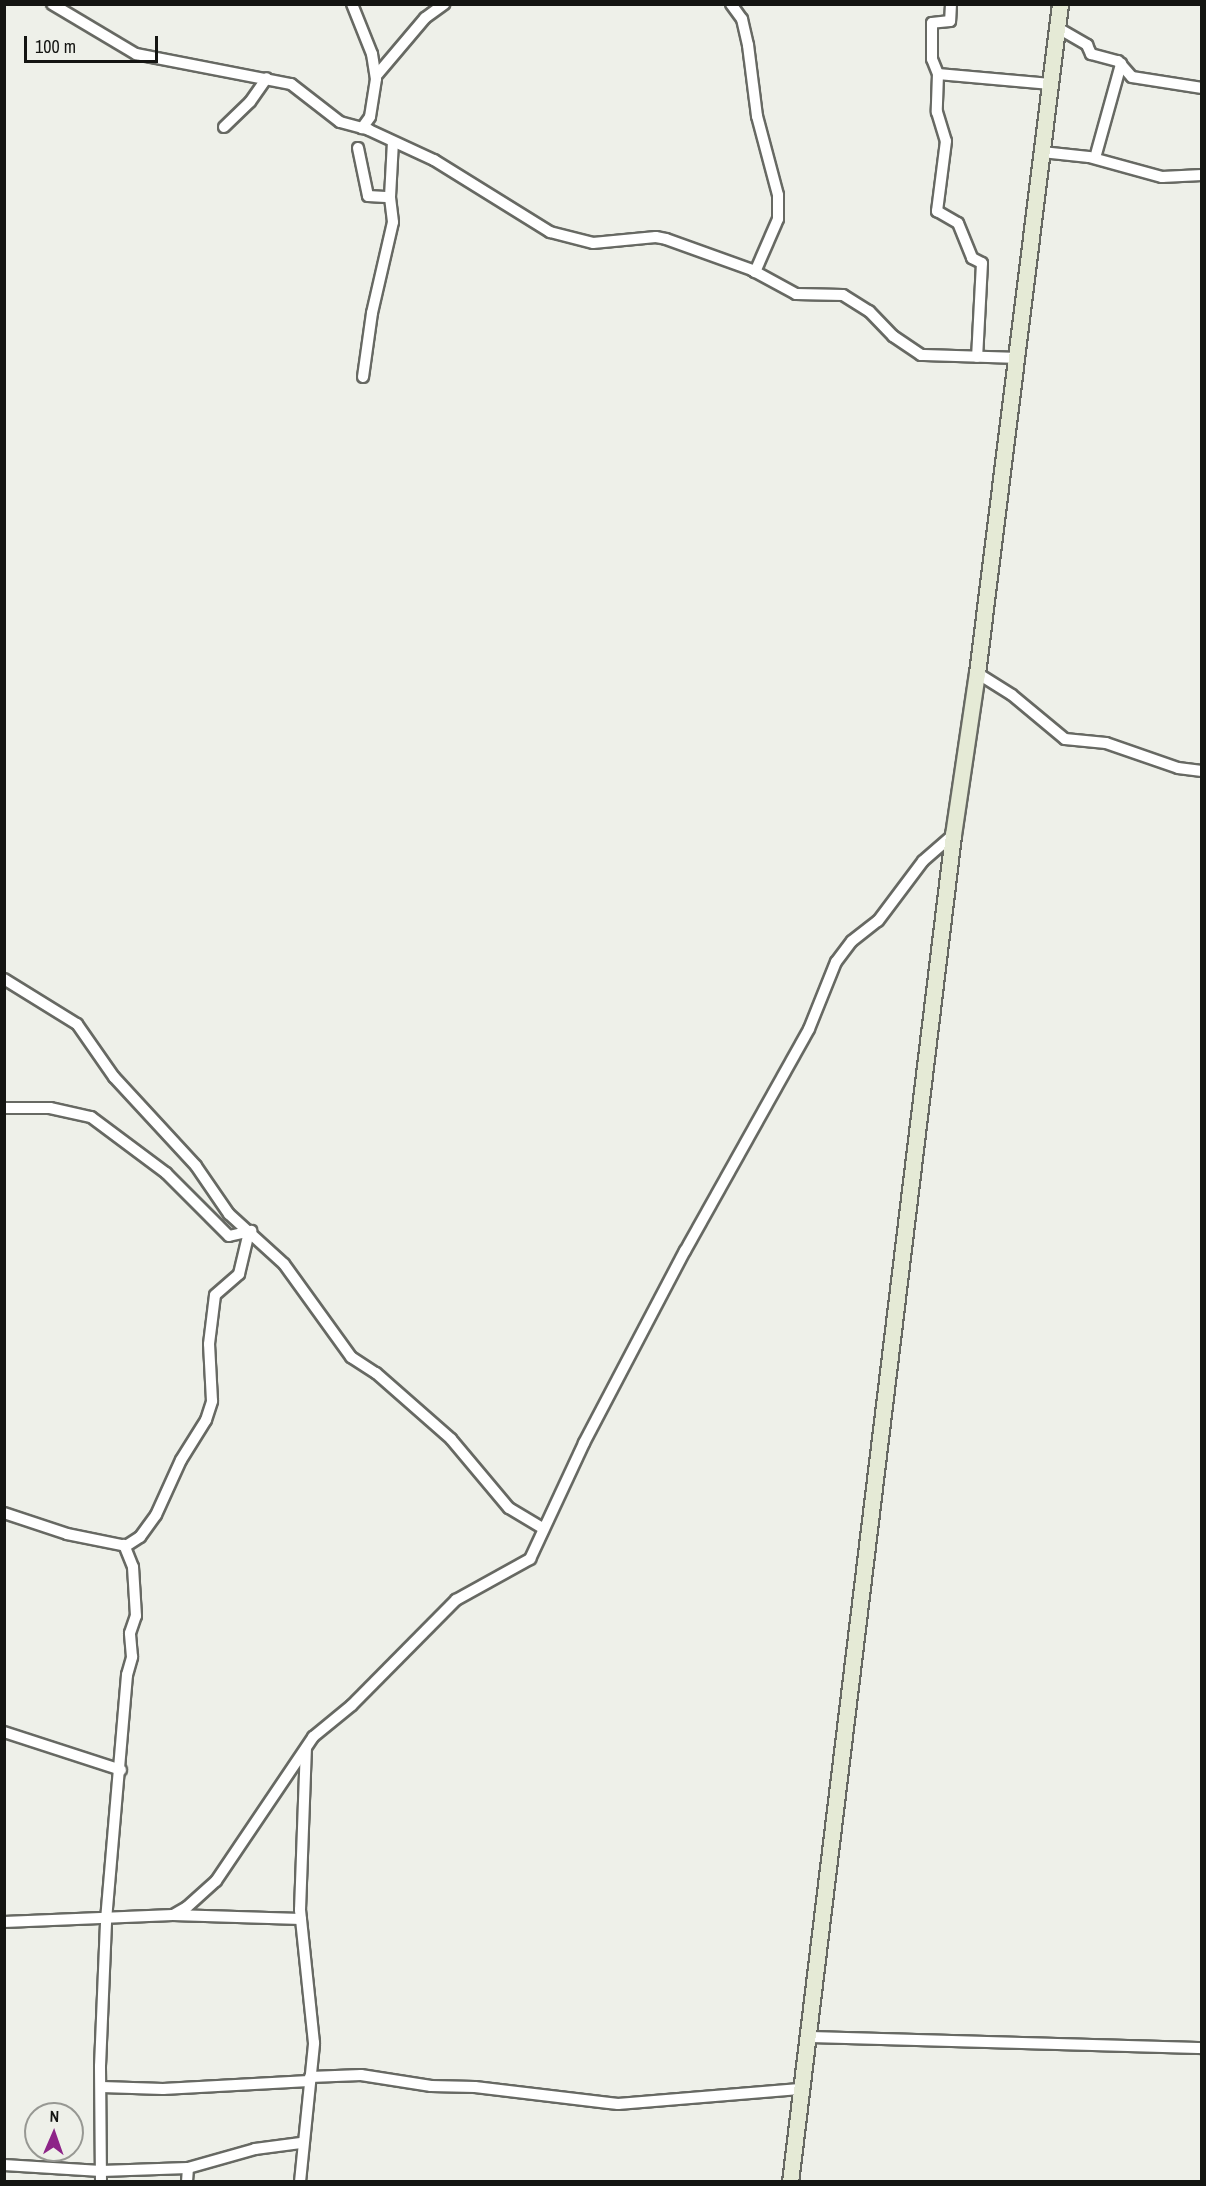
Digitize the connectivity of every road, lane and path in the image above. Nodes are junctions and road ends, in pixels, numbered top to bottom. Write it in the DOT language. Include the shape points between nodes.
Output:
graph roads {
  1 [pos="52,4"];
  2 [pos="352,4"];
  3 [pos="444,4"];
  4 [pos="731,4"];
  5 [pos="951,4"];
  6 [pos="1060,4"];
  7 [pos="1058,28"];
  8 [pos="1121,63"];
  9 [pos="938,74"];
  10 [pos="376,76"];
  11 [pos="267,78"];
  12 [pos="1051,84"];
  13 [pos="1202,88"];
  14 [pos="224,127"];
  15 [pos="362,128"];
  16 [pos="393,142"];
  17 [pos="358,148"];
  18 [pos="1042,152"];
  19 [pos="1095,158"];
  20 [pos="1202,176"];
  21 [pos="390,197"];
  22 [pos="755,272"];
  23 [pos="977,357"];
  24 [pos="1015,358"];
  25 [pos="363,377"];
  26 [pos="977,673"];
  27 [pos="1202,771"];
  28 [pos="953,836"];
  29 [pos="4,979"];
  30 [pos="4,1108"];
  31 [pos="250,1232"];
  32 [pos="4,1513"];
  33 [pos="543,1528"];
  34 [pos="124,1545"];
  35 [pos="4,1731"];
  36 [pos="306,1749"];
  37 [pos="121,1770"];
  38 [pos="173,1915"];
  39 [pos="301,1919"];
  40 [pos="106,1920"];
  41 [pos="4,1922"];
  42 [pos="807,2037"];
  43 [pos="1202,2048"];
  44 [pos="310,2079"];
  45 [pos="102,2087"];
  46 [pos="802,2089"];
  47 [pos="301,2143"];
  48 [pos="4,2165"];
  49 [pos="188,2168"];
  50 [pos="101,2176"];
  51 [pos="187,2181"];
  52 [pos="300,2181"];
  53 [pos="790,2181"];
  1 -- 11 [label="street" via="136,54"];
  2 -- 10 [label="street" via="372,54"];
  3 -- 10 [label="street" via="425,18"];
  4 -- 22 [label="street" via="744,29 757,116 778,195 778,219"];
  5 -- 9 [label="street" via="950,21 932,23 932,58"];
  6 -- 7 [label="main road"];
  7 -- 8 [label="street" via="1087,45 1091,54"];
  7 -- 12 [label="main road"];
  8 -- 13 [label="street" via="1132,76"];
  8 -- 19 [label="street"];
  9 -- 12 [label="street"];
  9 -- 23 [label="street" via="937,112 946,141 937,211 958,224 972,258 981,263"];
  10 -- 15 [label="street" via="370,117"];
  11 -- 14 [label="street" via="250,102"];
  11 -- 15 [label="street" via="291,84 340,122"];
  12 -- 18 [label="main road"];
  15 -- 16 [label="street"];
  16 -- 21 [label="street"];
  16 -- 22 [label="street" via="459,174 550,232 604,244 656,237"];
  17 -- 21 [label="street" via="368,196"];
  18 -- 19 [label="street"];
  18 -- 24 [label="main road"];
  19 -- 20 [label="street" via="1162,177"];
  21 -- 25 [label="street" via="393,222 372,313"];
  22 -- 23 [label="street" via="796,294 848,298 921,355"];
  23 -- 24 [label="street"];
  24 -- 26 [label="main road"];
  26 -- 27 [label="street" via="1012,695 1065,739 1106,743 1178,768"];
  26 -- 28 [label="main road"];
  28 -- 33 [label="street" via="923,861 878,921 852,941 836,962 809,1029 680,1261"];
  28 -- 42 [label="main road"];
  29 -- 31 [label="street" via="77,1024 114,1077 196,1166 229,1214"];
  30 -- 31 [label="street" via="50,1108 91,1117 166,1173 229,1236"];
  31 -- 33 [label="street" via="284,1264 351,1357 376,1373 451,1439 509,1508"];
  31 -- 34 [label="street" via="239,1274 215,1295 209,1344 212,1401 206,1420 191,1441 156,1515 133,1544"];
  32 -- 34 [label="street" via="67,1534"];
  33 -- 36 [label="street" via="530,1559 456,1600 352,1705 313,1737"];
  34 -- 37 [label="street" via="133,1567 136,1616 130,1633 132,1657 127,1675"];
  35 -- 37 [label="street"];
  36 -- 38 [label="street" via="216,1881"];
  36 -- 39 [label="street"];
  37 -- 40 [label="street"];
  38 -- 39 [label="street"];
  38 -- 40 [label="street"];
  39 -- 44 [label="street" via="314,2043"];
  40 -- 41 [label="street"];
  40 -- 45 [label="street"];
  42 -- 43 [label="street"];
  42 -- 46 [label="main road"];
  44 -- 45 [label="street" via="163,2089"];
  44 -- 46 [label="street" via="361,2075 421,2085 509,2090 618,2104"];
  44 -- 47 [label="street"];
  45 -- 50 [label="street"];
  46 -- 53 [label="main road"];
  47 -- 49 [label="street" via="255,2149"];
  47 -- 52 [label="street"];
  48 -- 50 [label="street"];
  49 -- 50 [label="street"];
  49 -- 51 [label="street"];
}
